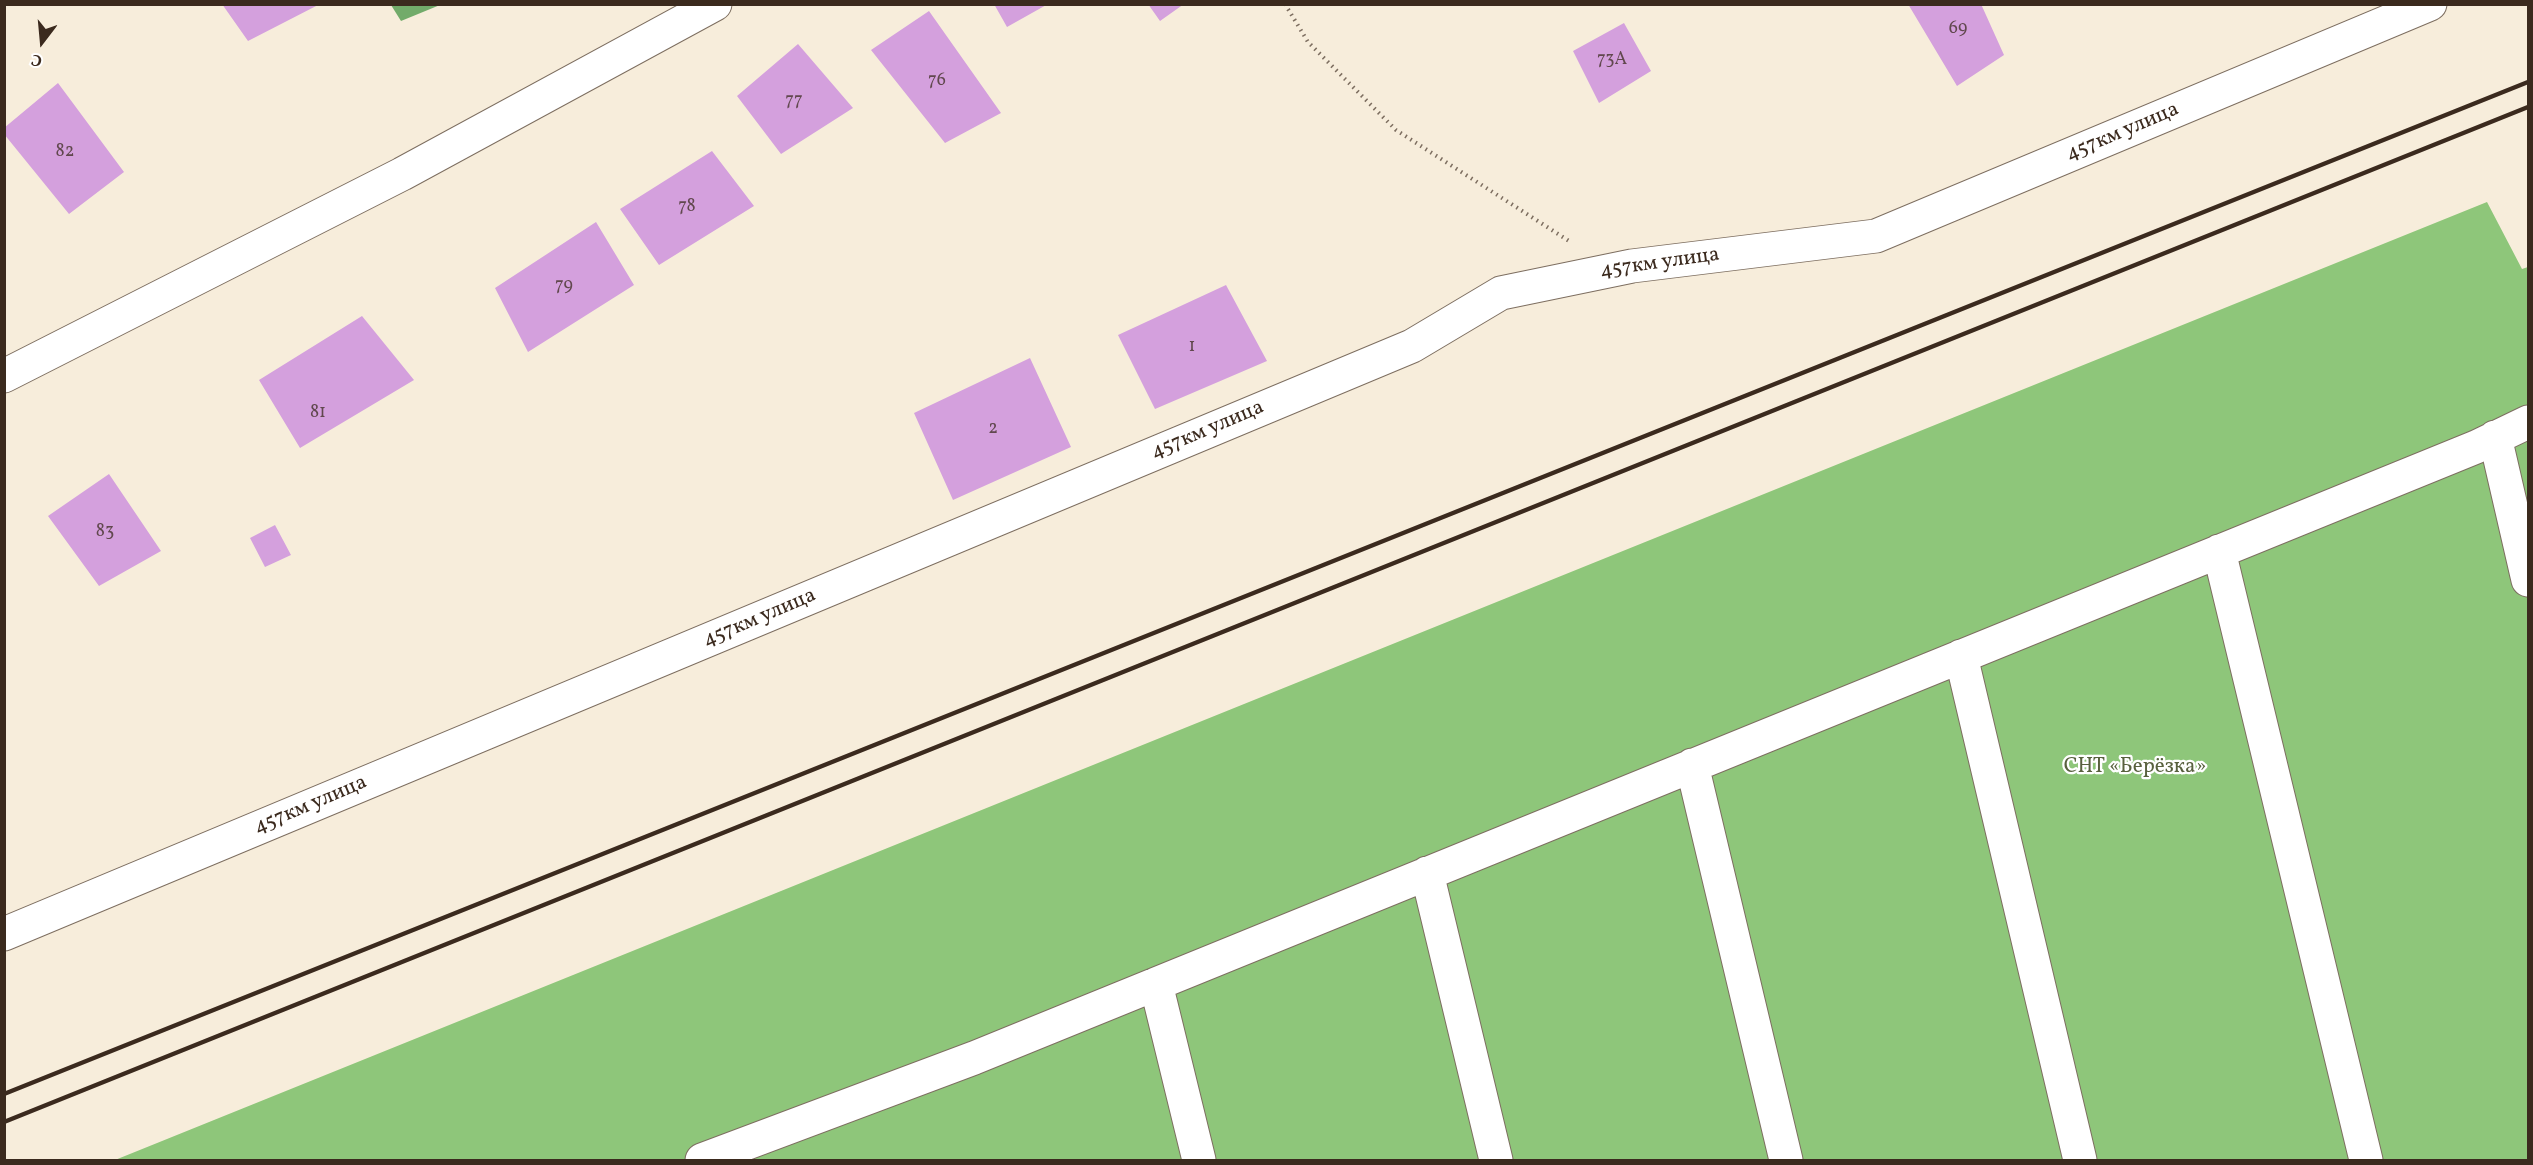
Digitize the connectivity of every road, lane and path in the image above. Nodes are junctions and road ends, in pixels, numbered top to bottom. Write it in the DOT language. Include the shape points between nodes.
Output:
graph roads {
  1 [pos="715,4"];
  2 [pos="1284,4"];
  3 [pos="2430,4"];
  4 [pos="1572,243"];
  5 [pos="4,376"];
  6 [pos="2529,422"];
  7 [pos="2495,438"];
  8 [pos="2219,551"];
  9 [pos="2529,580"];
  10 [pos="1961,656"];
  11 [pos="1692,765"];
  12 [pos="1427,873"];
  13 [pos="4,934"];
  14 [pos="1156,984"];
  15 [pos="702,1161"];
  16 [pos="1199,1161"];
  17 [pos="1496,1161"];
  18 [pos="1786,1161"];
  19 [pos="2080,1161"];
  20 [pos="2366,1161"];
  1 -- 5 [label="street" via="402,174"];
  2 -- 4 [label="path" via="1308,42 1396,130"];
  3 -- 13 [label="street, 457км улица" via="1876,236 1632,266 1501,293 1412,346"];
  6 -- 7 [label="street"];
  7 -- 8 [label="street"];
  7 -- 9 [label="street"];
  8 -- 10 [label="street"];
  8 -- 20 [label="street"];
  10 -- 11 [label="street"];
  10 -- 19 [label="street"];
  11 -- 12 [label="street"];
  11 -- 18 [label="street"];
  12 -- 14 [label="street"];
  12 -- 17 [label="street"];
  14 -- 15 [label="street"];
  14 -- 16 [label="street"];
}
